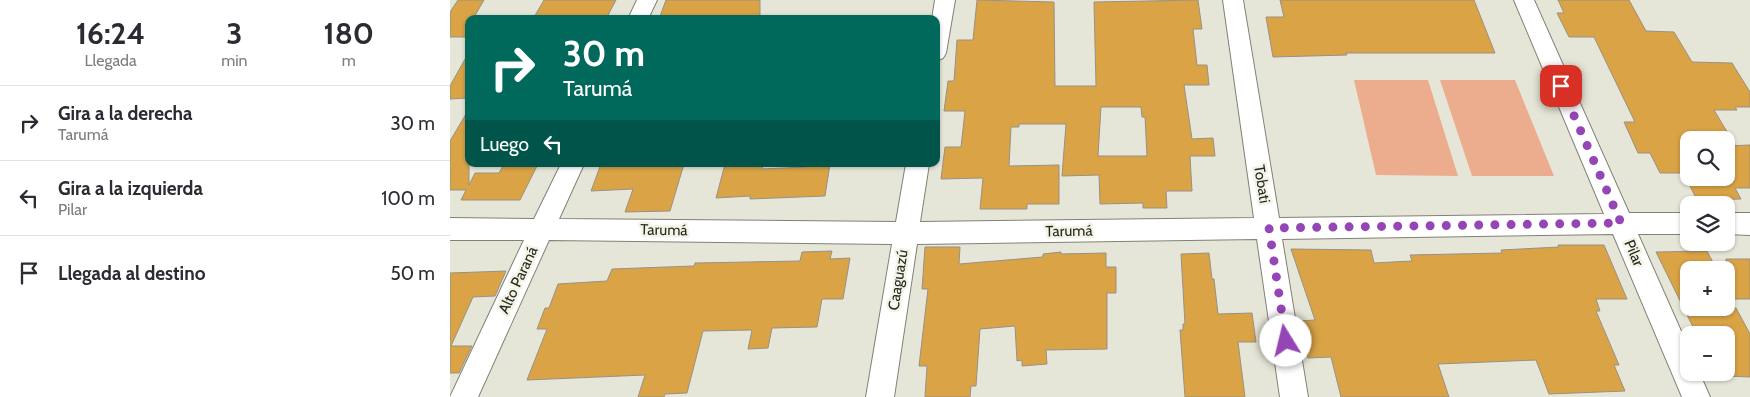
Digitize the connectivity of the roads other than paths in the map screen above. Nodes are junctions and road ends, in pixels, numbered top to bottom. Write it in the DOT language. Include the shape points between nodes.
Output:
graph roads {
  1 [pos="647,0"];
  2 [pos="945,0"];
  3 [pos="1232,0"];
  4 [pos="1524,0"];
  5 [pos="640,15"];
  6 [pos="940,29"];
  7 [pos="571,167"];
  8 [pos="916,167"];
  9 [pos="1621,223"];
  10 [pos="1680,223"];
  11 [pos="1735,224"];
  12 [pos="1750,224"];
  13 [pos="1269,228"];
  14 [pos="450,229"];
  15 [pos="542,229"];
  16 [pos="905,233"];
  17 [pos="464,397"];
  18 [pos="880,397"];
  19 [pos="1294,397"];
  20 [pos="1696,397"];
  1 -- 5 [label="street"];
  2 -- 6 [label="street"];
  3 -- 13 [label="street, Tobati"];
  4 -- 9 [label="street, Pilar"];
  7 -- 15 [label="street, Alto Paraná"];
  8 -- 16 [label="street, Caaguazú"];
  9 -- 10 [label="street, Tarumá"];
  9 -- 13 [label="street, Tarumá"];
  9 -- 20 [label="street, Pilar"];
  11 -- 12 [label="street"];
  13 -- 16 [label="street, Tarumá"];
  13 -- 19 [label="street, Tobati"];
  14 -- 15 [label="street, Tarumá"];
  15 -- 16 [label="street, Tarumá"];
  15 -- 17 [label="street, Alto Paraná"];
  16 -- 18 [label="street, Caaguazú"];
}
